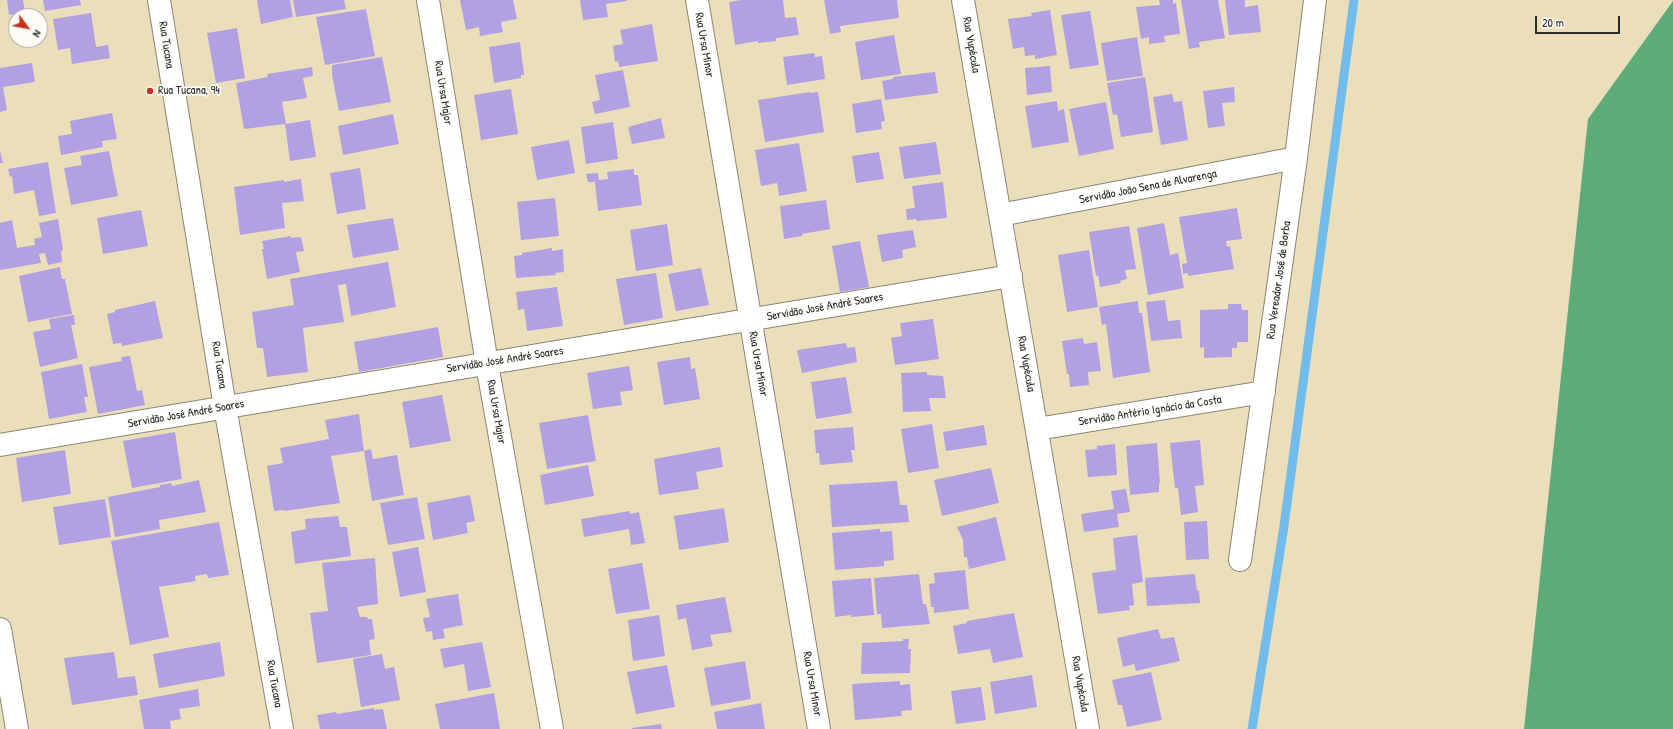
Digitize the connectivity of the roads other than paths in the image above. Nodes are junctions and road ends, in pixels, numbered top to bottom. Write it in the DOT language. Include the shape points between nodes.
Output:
graph roads {
  1 [pos="159,0"];
  2 [pos="428,0"];
  3 [pos="697,0"];
  4 [pos="1315,0"];
  5 [pos="968,1"];
  6 [pos="1296,158"];
  7 [pos="1000,215"];
  8 [pos="1011,276"];
  9 [pos="751,319"];
  10 [pos="487,364"];
  11 [pos="1264,392"];
  12 [pos="225,407"];
  13 [pos="1037,429"];
  14 [pos="0,445"];
  15 [pos="1240,560"];
  16 [pos="0,629"];
  17 [pos="17,729"];
  18 [pos="282,729"];
  19 [pos="552,729"];
  20 [pos="820,729"];
  21 [pos="1088,729"];
  1 -- 12 [label="street, Rua Tucana"];
  2 -- 10 [label="street, Rua Ursa Major"];
  3 -- 9 [label="street, Rua Ursa Minor"];
  4 -- 6 [label="street, Rua Vereador José de Borba"];
  5 -- 7 [label="street, Rua Vupécula"];
  6 -- 7 [label="street, Servidão João Sena de Alvarenga"];
  6 -- 11 [label="street, Rua Vereador José de Borba"];
  7 -- 8 [label="street, Rua Vupécula"];
  8 -- 9 [label="street, Servidão José André Soares"];
  8 -- 13 [label="street, Rua Vupécula"];
  9 -- 10 [label="street, Servidão José André Soares"];
  9 -- 20 [label="street, Rua Ursa Minor"];
  10 -- 12 [label="street, Servidão José André Soares"];
  10 -- 19 [label="street, Rua Ursa Major"];
  11 -- 13 [label="street, Servidão Antério Ignácio da Costa"];
  11 -- 15 [label="street, Rua Vereador José de Borba"];
  12 -- 14 [label="street, Servidão José André Soares"];
  12 -- 18 [label="street, Rua Tucana"];
  13 -- 21 [label="street, Rua Vupécula"];
  16 -- 17 [label="street"];
}
